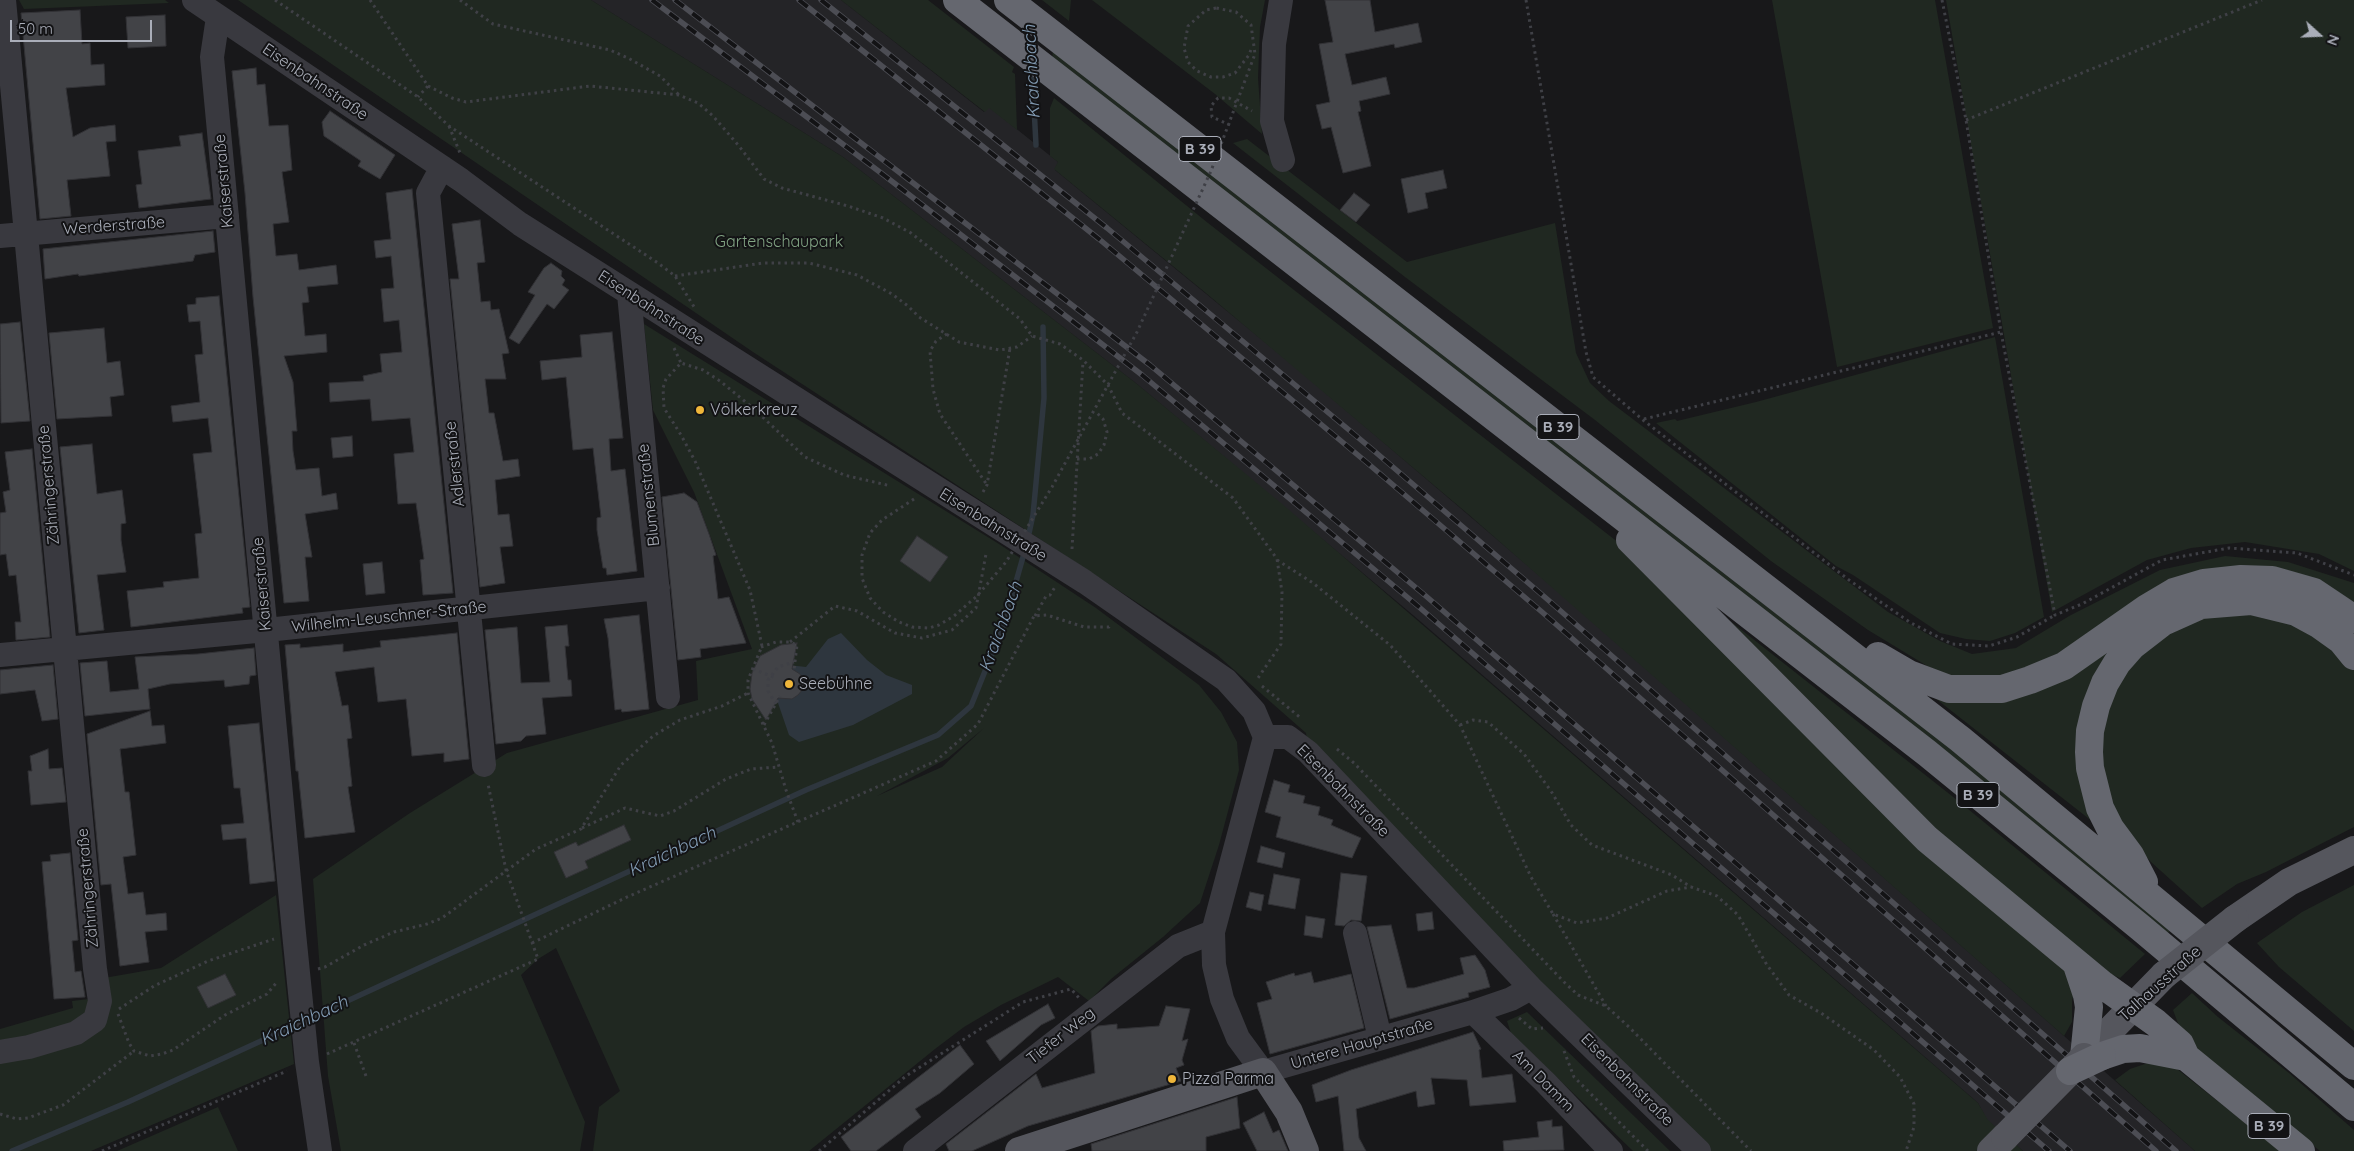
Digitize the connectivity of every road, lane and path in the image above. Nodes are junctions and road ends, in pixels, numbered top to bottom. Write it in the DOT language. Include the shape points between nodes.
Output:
graph roads {
  1 [pos="4,0"];
  2 [pos="194,0"];
  3 [pos="275,0"];
  4 [pos="370,0"];
  5 [pos="460,0"];
  6 [pos="957,0"];
  7 [pos="1008,0"];
  8 [pos="1280,0"];
  9 [pos="1526,0"];
  10 [pos="1942,0"];
  11 [pos="2262,0"];
  12 [pos="218,17"];
  13 [pos="1249,55"];
  14 [pos="428,86"];
  15 [pos="679,95"];
  16 [pos="418,97"];
  17 [pos="1238,104"];
  18 [pos="1966,120"];
  19 [pos="1230,125"];
  20 [pos="1283,160"];
  21 [pos="442,167"];
  22 [pos="227,216"];
  23 [pos="25,233"];
  24 [pos="0,236"];
  25 [pos="675,276"];
  26 [pos="629,294"];
  27 [pos="698,313"];
  28 [pos="2001,332"];
  29 [pos="947,334"];
  30 [pos="1032,336"];
  31 [pos="1010,348"];
  32 [pos="1083,360"];
  33 [pos="1095,411"];
  34 [pos="1643,420"];
  35 [pos="1077,459"];
  36 [pos="899,490"];
  37 [pos="1594,493"];
  38 [pos="907,495"];
  39 [pos="986,554"];
  40 [pos="1277,559"];
  41 [pos="1060,567"];
  42 [pos="2354,575"];
  43 [pos="658,588"];
  44 [pos="1771,590"];
  45 [pos="470,609"];
  46 [pos="2055,615"];
  47 [pos="1034,616"];
  48 [pos="2354,619"];
  49 [pos="1115,620"];
  50 [pos="267,630"];
  51 [pos="790,642"];
  52 [pos="762,646"];
  53 [pos="64,650"];
  54 [pos="0,655"];
  55 [pos="2354,656"];
  56 [pos="794,662"];
  57 [pos="752,669"];
  58 [pos="794,670"];
  59 [pos="1248,675"];
  60 [pos="770,676"];
  61 [pos="776,678"];
  62 [pos="1256,680"];
  63 [pos="748,693"];
  64 [pos="780,696"];
  65 [pos="668,697"];
  66 [pos="776,704"];
  67 [pos="764,725"];
  68 [pos="1308,725"];
  69 [pos="1460,725"];
  70 [pos="1265,737"];
  71 [pos="1331,744"];
  72 [pos="484,765"];
  73 [pos="778,767"];
  74 [pos="798,822"];
  75 [pos="581,828"];
  76 [pos="2354,850"];
  77 [pos="506,870"];
  78 [pos="1691,887"];
  79 [pos="2152,896"];
  80 [pos="1553,914"];
  81 [pos="1213,932"];
  82 [pos="294,933"];
  83 [pos="1355,933"];
  84 [pos="532,943"];
  85 [pos="2077,964"];
  86 [pos="298,973"];
  87 [pos="1531,988"];
  88 [pos="108,1006"];
  89 [pos="1606,1006"];
  90 [pos="2133,1007"];
  91 [pos="1092,1011"];
  92 [pos="1473,1012"];
  93 [pos="1544,1028"];
  94 [pos="1548,1032"];
  95 [pos="1380,1038"];
  96 [pos="354,1043"];
  97 [pos="1564,1049"];
  98 [pos="134,1051"];
  99 [pos="0,1052"];
  100 [pos="2186,1057"];
  101 [pos="307,1062"];
  102 [pos="2086,1062"];
  103 [pos="2354,1066"];
  104 [pos="1263,1072"];
  105 [pos="366,1076"];
  106 [pos="2354,1107"];
  107 [pos="0,1114"];
  108 [pos="1998,1144"];
  109 [pos="1022,1150"];
  110 [pos="102,1151"];
  111 [pos="320,1151"];
  112 [pos="819,1151"];
  113 [pos="915,1151"];
  114 [pos="1304,1151"];
  115 [pos="1611,1151"];
  116 [pos="1648,1151"];
  117 [pos="1699,1151"];
  118 [pos="1751,1151"];
  119 [pos="1906,1151"];
  120 [pos="2301,1151"];
  1 -- 23 [label="street, Zähringerstraße"];
  2 -- 12 [label="street, Eisenbahnstraße"];
  3 -- 16 [label="path"];
  4 -- 14 [label="path"];
  5 -- 15 [label="path" via="492,24 610,50 660,76"];
  6 -- 37 [label="highway, B 39"];
  7 -- 44 [label="highway, B 39"];
  8 -- 20 [label="street" via="1274,44 1272,121"];
  9 -- 34 [label="path" via="1590,369 1593,377"];
  10 -- 18 [label="path"];
  11 -- 18 [label="path"];
  12 -- 21 [label="street, Eisenbahnstraße"];
  12 -- 22 [label="street, Kaiserstraße" via="212,57"];
  13 -- 19 [label="path, bridge" via="1235,73 1223,77 1211,77 1197,71 1188,62 1184,48 1188,26 1206,10 1216,8 1236,12 1251,25 1255,54"];
  14 -- 15 [label="path" via="466,102 590,86"];
  14 -- 16 [label="path"];
  15 -- 30 [label="path" via="698,103 713,116 764,179 782,188 883,218 911,233 1020,319"];
  16 -- 25 [label="path" via="449,126"];
  17 -- 19 [label="path" via="1223,96 1211,106 1212,117"];
  18 -- 28 [label="path"];
  19 -- 33 [label="path, bridge" via="1137,332"];
  21 -- 26 [label="street, Eisenbahnstraße" via="520,224"];
  21 -- 45 [label="street, Adlerstraße" via="428,193"];
  22 -- 23 [label="street, Werderstraße"];
  22 -- 50 [label="street, Kaiserstraße"];
  23 -- 24 [label="street, Werderstraße"];
  23 -- 53 [label="street, Zähringerstraße"];
  25 -- 27 [label="path"];
  25 -- 29 [label="path" via="763,263 809,262 857,275 892,294 919,317"];
  26 -- 41 [label="street, Eisenbahnstraße"];
  26 -- 43 [label="street, Blumenstraße"];
  28 -- 34 [label="path"];
  28 -- 46 [label="path"];
  29 -- 31 [label="path" via="959,342 1000,350"];
  29 -- 31 [label="path" via="936,341 930,351 933,389 940,414 987,486"];
  30 -- 31 [label="path"];
  30 -- 32 [label="path" via="1060,344"];
  32 -- 35 [label="path"];
  32 -- 40 [label="path" via="1108,385 1122,413 1233,498"];
  33 -- 35 [label="path" via="1107,432 1104,445 1089,459"];
  33 -- 38 [label="path, bridge" via="1006,562 977,596 954,616 929,628 912,627 882,612 870,598 862,578 862,555 870,533 882,520 914,499"];
  34 -- 46 [label="path" via="1849,580 1911,623 1952,644 1989,646 2017,637"];
  35 -- 41 [label="path"];
  36 -- 52 [label="path" via="844,475 805,457 753,408 703,370 681,363 666,379 664,408 695,461 734,550 750,590"];
  37 -- 85 [label="highway" via="1630,540 1885,799 1927,839"];
  37 -- 106 [label="highway, B 39" via="1950,772"];
  39 -- 51 [label="path" via="976,608 952,630 922,638 895,633 857,610 835,606"];
  40 -- 62 [label="path" via="1282,592 1281,644"];
  40 -- 69 [label="path" via="1313,583 1390,645"];
  41 -- 47 [label="path" via="1050,595 1046,596"];
  41 -- 70 [label="street, Eisenbahnstraße" via="1226,680 1254,711"];
  42 -- 46 [label="path" via="2297,553 2229,548 2162,560 2082,604"];
  43 -- 45 [label="street, Wilhelm-Leuschner-Straße"];
  43 -- 65 [label="street, Blumenstraße"];
  44 -- 48 [label="highway" via="1909,674 1949,689 2002,688 2064,666 2147,608 2174,592 2204,583 2272,580 2314,592"];
  44 -- 79 [label="highway, B 39"];
  45 -- 50 [label="street, Wilhelm-Leuschner-Straße"];
  45 -- 72 [label="street, Adlerstraße"];
  47 -- 49 [label="path" via="1047,615 1084,627 1109,626"];
  47 -- 74 [label="path" via="978,724 936,761"];
  50 -- 53 [label="street, Wilhelm-Leuschner-Straße"];
  50 -- 82 [label="street, Kaiserstraße"];
  51 -- 52 [label="path"];
  51 -- 56 [label="path" via="797,645"];
  52 -- 57 [label="path"];
  53 -- 54 [label="street, Wilhelm-Leuschner-Straße"];
  53 -- 88 [label="street, Zähringerstraße" via="95,969"];
  55 -- 79 [label="highway" via="2341,640 2296,612 2251,601 2201,604 2180,613 2146,634 2117,663 2096,706 2090,732 2090,768 2100,808"];
  56 -- 58 [label="path"];
  56 -- 60 [label="path" via="778,667"];
  57 -- 60 [label="path"];
  57 -- 63 [label="path"];
  59 -- 62 [label="path"];
  60 -- 61 [label="path"];
  60 -- 66 [label="path" via="768,691"];
  62 -- 68 [label="path"];
  63 -- 67 [label="path"];
  63 -- 75 [label="path" via="680,720 653,736 621,765"];
  64 -- 66 [label="path"];
  66 -- 67 [label="path"];
  67 -- 73 [label="path"];
  69 -- 78 [label="path" via="1473,720 1488,722 1524,754 1571,825 1592,845 1672,875"];
  69 -- 80 [label="path" via="1531,877"];
  70 -- 81 [label="street"];
  70 -- 87 [label="street, Eisenbahnstraße" via="1288,737 1308,752"];
  71 -- 89 [label="path" via="1354,763 1564,982 1578,995"];
  72 -- 77 [label="path"];
  73 -- 74 [label="path"];
  73 -- 75 [label="path" via="751,768 660,816 625,808"];
  74 -- 84 [label="path"];
  75 -- 77 [label="path" via="536,849"];
  76 -- 90 [label="main road, Talhausstraße, bridge" via="2289,882 2235,919 2164,975"];
  77 -- 84 [label="path"];
  77 -- 86 [label="path" via="442,918 364,944 325,967"];
  78 -- 80 [label="path" via="1666,891 1607,918 1577,923"];
  78 -- 119 [label="path" via="1717,896 1738,915 1789,995 1874,1050 1900,1077 1914,1104 1914,1127"];
  79 -- 103 [label="highway, B 39"];
  80 -- 89 [label="path"];
  81 -- 91 [label="street, Tiefer Weg" via="1178,946"];
  81 -- 104 [label="street" via="1214,965 1222,999 1238,1038"];
  82 -- 86 [label="street, Kaiserstraße"];
  82 -- 88 [label="path" via="208,961"];
  83 -- 95 [label="street"];
  84 -- 96 [label="path" via="538,959"];
  85 -- 90 [label="highway"];
  85 -- 102 [label="highway" via="2088,995"];
  86 -- 98 [label="path" via="280,978 267,994 225,1015 173,1050 150,1056"];
  86 -- 101 [label="street, Kaiserstraße"];
  87 -- 92 [label="street, Untere Hauptstraße" via="1511,999"];
  87 -- 117 [label="street, Eisenbahnstraße"];
  88 -- 98 [label="path"];
  88 -- 99 [label="street" via="76,1034"];
  89 -- 118 [label="path"];
  90 -- 100 [label="highway, B 39" via="2180,1044"];
  90 -- 102 [label="main road, Talhausstraße"];
  91 -- 112 [label="path" via="1071,990 1023,1002 906,1076"];
  91 -- 113 [label="street, Tiefer Weg"];
  92 -- 95 [label="street, Untere Hauptstraße"];
  92 -- 115 [label="street, Am Damm"];
  93 -- 94 [label="path"];
  95 -- 104 [label="street, Untere Hauptstraße"];
  96 -- 101 [label="path"];
  96 -- 105 [label="path"];
  97 -- 116 [label="path" via="1574,1078"];
  98 -- 107 [label="path" via="64,1105 28,1118 17,1119"];
  100 -- 102 [label="highway, B 39" via="2140,1048 2123,1049"];
  100 -- 120 [label="highway, B 39"];
  101 -- 110 [label="path"];
  101 -- 111 [label="street, Kaiserstraße"];
  102 -- 108 [label="main road, Talhausstraße, bridge"];
  104 -- 109 [label="main road, Untere Hauptstraße"];
  104 -- 114 [label="main road" via="1289,1112"];
}
